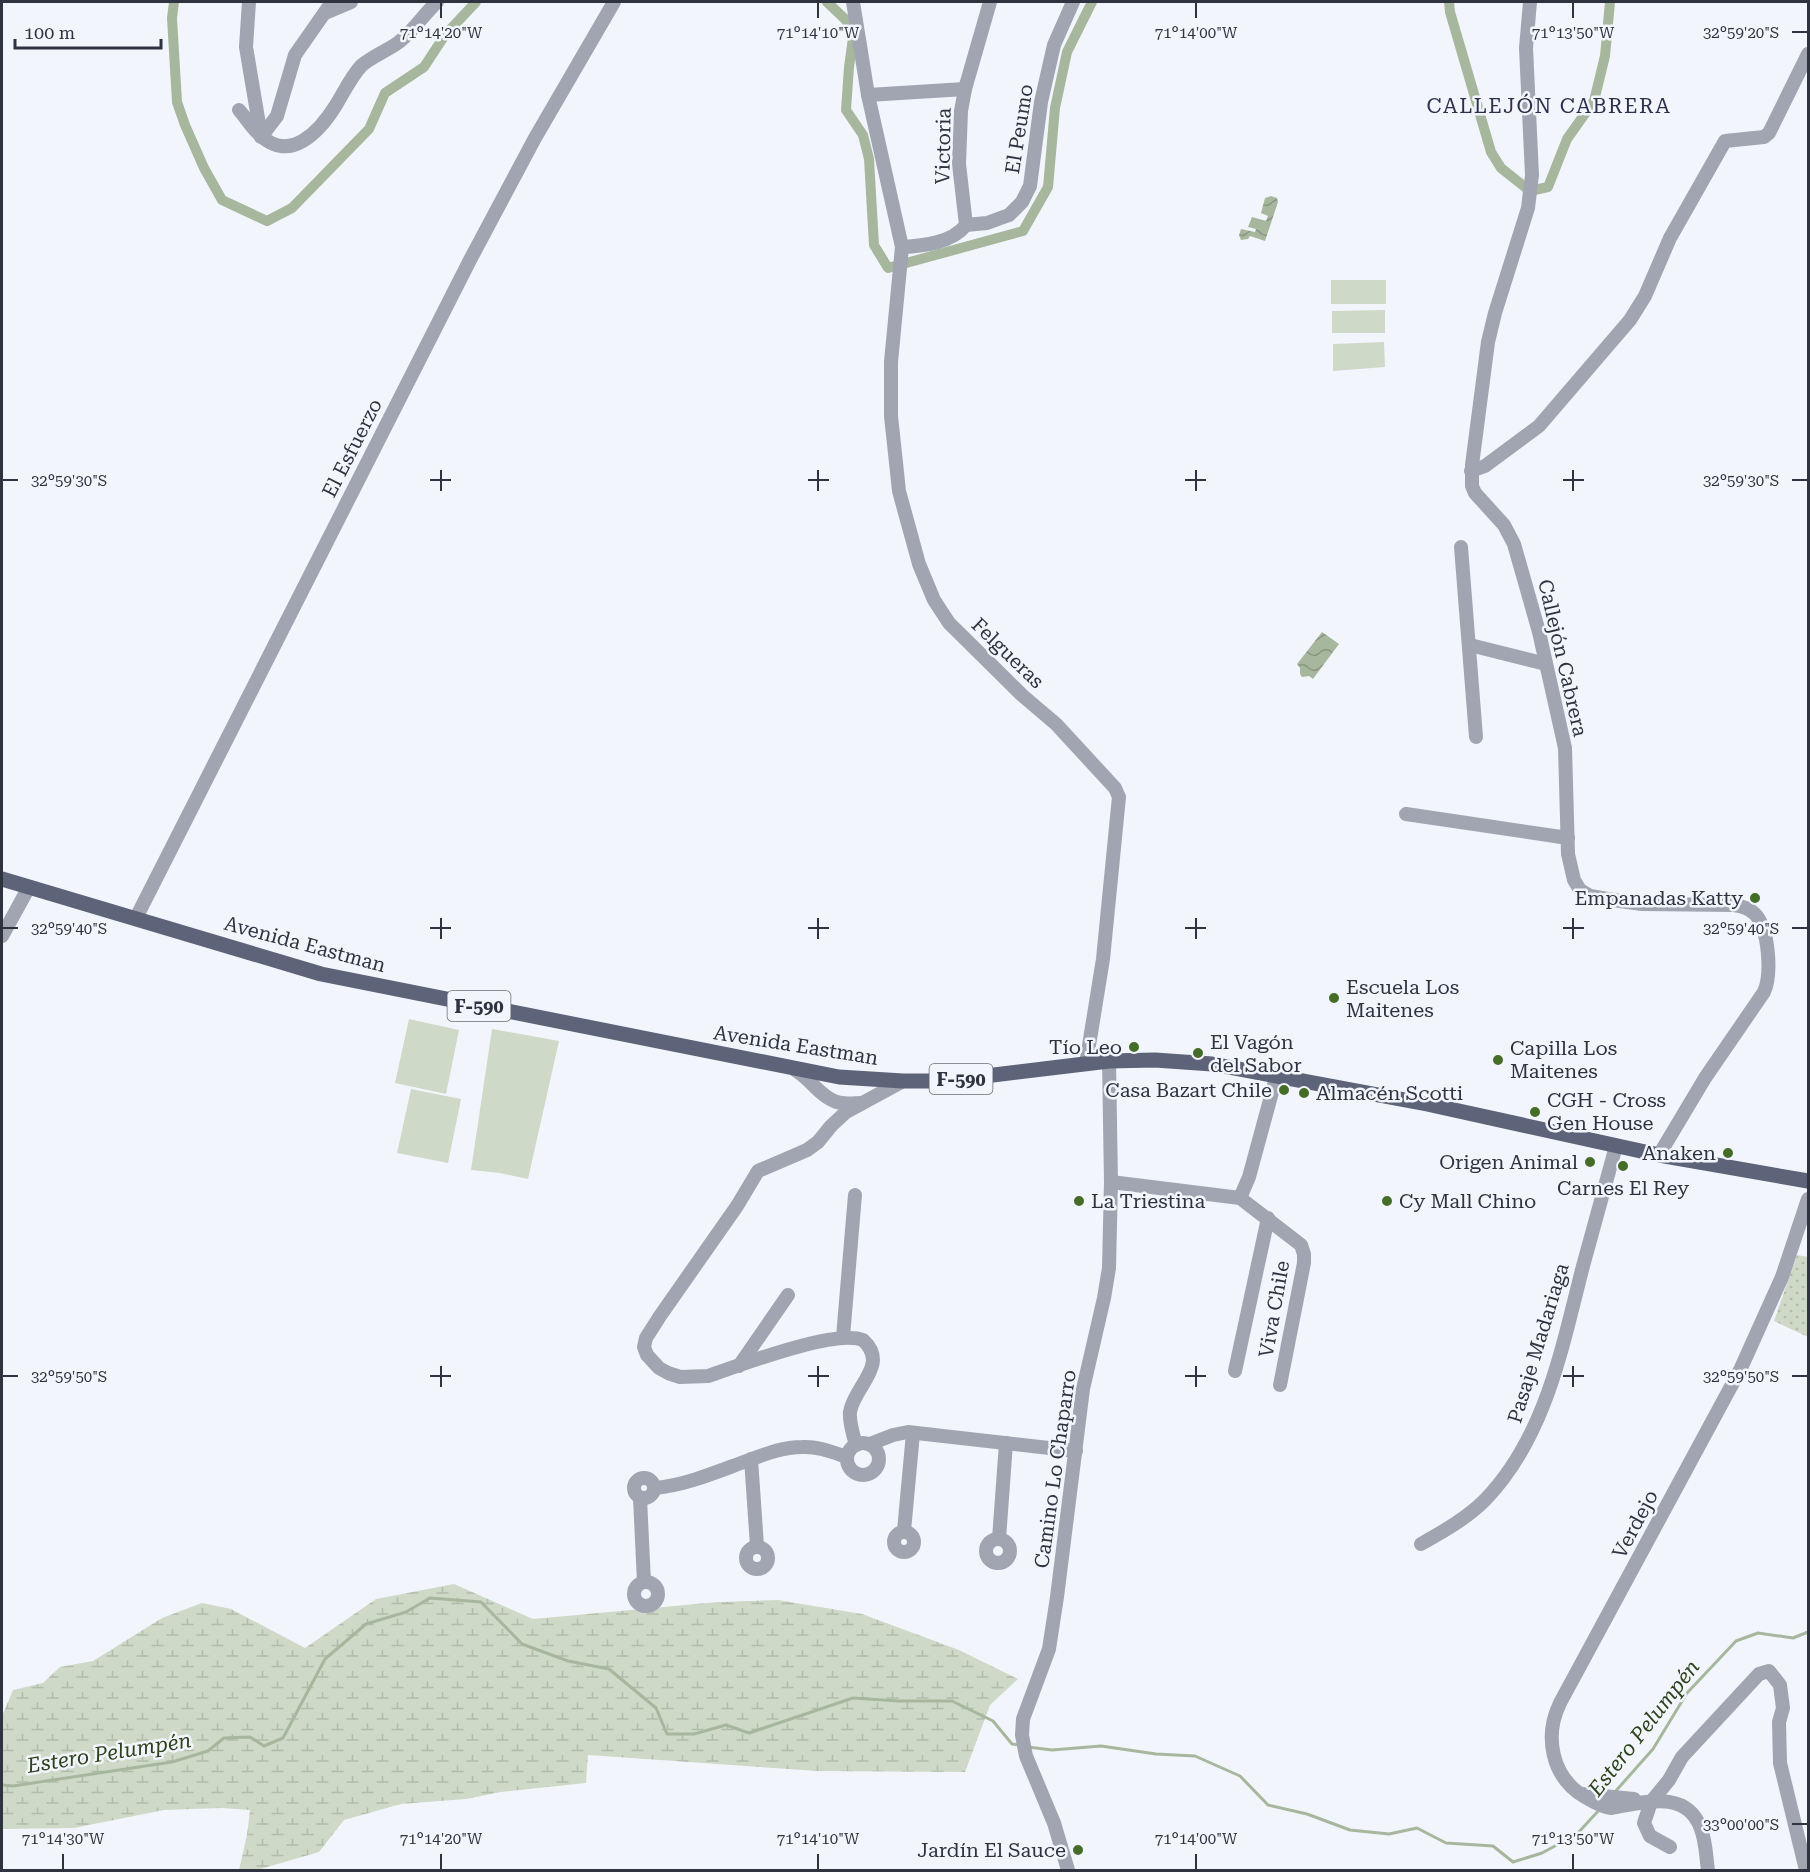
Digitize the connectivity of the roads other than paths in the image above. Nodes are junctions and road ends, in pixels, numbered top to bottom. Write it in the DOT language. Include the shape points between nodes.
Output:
graph roads {
  1 [pos="249,2"];
  2 [pos="351,2"];
  3 [pos="437,2"];
  4 [pos="614,2"];
  5 [pos="853,2"];
  6 [pos="990,2"];
  7 [pos="1073,2"];
  8 [pos="1530,2"];
  9 [pos="329,7"];
  10 [pos="1809,54"];
  11 [pos="965,89"];
  12 [pos="868,95"];
  13 [pos="239,110"];
  14 [pos="261,136"];
  15 [pos="966,225"];
  16 [pos="901,250"];
  17 [pos="1471,471"];
  18 [pos="1461,547"];
  19 [pos="1470,645"];
  20 [pos="1546,664"];
  21 [pos="1476,737"];
  22 [pos="1406,814"];
  23 [pos="1568,838"];
  24 [pos="2,879"];
  25 [pos="28,887"];
  26 [pos="135,918"];
  27 [pos="2,936"];
  28 [pos="1109,1061"];
  29 [pos="1086,1064"];
  30 [pos="795,1070"];
  31 [pos="1277,1074"];
  32 [pos="903,1081"];
  33 [pos="824,1095"];
  34 [pos="863,1103"];
  35 [pos="831,1126"];
  36 [pos="1616,1146"];
  37 [pos="1659,1155"];
  38 [pos="1809,1181"];
  39 [pos="1111,1182"];
  40 [pos="855,1195"];
  41 [pos="1240,1198"];
  42 [pos="1809,1199"];
  43 [pos="1268,1218"];
  44 [pos="788,1295"];
  45 [pos="843,1337"];
  46 [pos="739,1366"];
  47 [pos="1235,1371"];
  48 [pos="1280,1385"];
  49 [pos="913,1433"];
  50 [pos="1006,1443"];
  51 [pos="856,1444"];
  52 [pos="870,1444"];
  53 [pos="1076,1451"];
  54 [pos="847,1457"];
  55 [pos="751,1459"];
  56 [pos="904,1532"];
  57 [pos="999,1539"];
  58 [pos="1421,1544"];
  59 [pos="757,1546"];
  60 [pos="644,1582"];
  61 [pos="1652,1802"];
  62 [pos="1670,1846"];
  63 [pos="1068,1870"];
  64 [pos="1708,1870"];
  65 [pos="1806,1870"];
  1 -- 14 [label="street" via="246,47"];
  2 -- 9 [label="street"];
  3 -- 14 [label="street" via="411,32 360,67 335,107 305,140 284,147"];
  4 -- 26 [label="street, El Esfuerzo" via="470,260"];
  5 -- 12 [label="street, Felgueras"];
  6 -- 11 [label="street, Victoria"];
  7 -- 15 [label="street, El Peumo" via="1054,45 1041,102 1030,186 1009,215"];
  8 -- 17 [label="street, Callejón Cabrera" via="1526,48 1532,181 1528,208 1488,342"];
  9 -- 14 [label="street" via="295,55 277,116"];
  10 -- 17 [label="street" via="1769,133 1725,141 1670,238 1630,320 1539,426 1485,466"];
  11 -- 12 [label="street"];
  11 -- 15 [label="street, Victoria" via="958,146"];
  12 -- 16 [label="street, Felgueras"];
  13 -- 14 [label="street"];
  15 -- 16 [label="street" via="955,236"];
  16 -- 29 [label="street, Felgueras" via="891,362 892,441 905,516 928,587 959,633 1056,724 1119,797"];
  17 -- 20 [label="street, Callejón Cabrera" via="1475,493 1498,518 1514,544"];
  18 -- 19 [label="street"];
  19 -- 20 [label="street"];
  19 -- 21 [label="street"];
  20 -- 23 [label="street, Callejón Cabrera" via="1565,748"];
  22 -- 23 [label="street"];
  23 -- 37 [label="street, Callejón Cabrera" via="1571,875 1590,896 1642,904 1739,905 1754,912 1761,925 1769,963 1767,985"];
  24 -- 25 [label="main road, Avenida Eastman / F-590"];
  25 -- 26 [label="main road, Avenida Eastman / F-590"];
  25 -- 27 [label="street"];
  26 -- 30 [label="main road, Avenida Eastman / F-590" via="321,974"];
  28 -- 29 [label="main road, Avenida Eastman / F-590"];
  28 -- 31 [label="main road, Avenida Eastman / F-590" via="1196,1062"];
  28 -- 39 [label="street, Camino Lo Chaparro"];
  29 -- 32 [label="main road, Avenida Eastman / F-590" via="944,1081"];
  30 -- 32 [label="main road, Avenida Eastman / F-590"];
  30 -- 33 [label="street"];
  31 -- 36 [label="main road, Avenida Eastman / F-590"];
  31 -- 41 [label="street"];
  32 -- 34 [label="street"];
  33 -- 34 [label="street" via="841,1103"];
  33 -- 35 [label="street"];
  34 -- 35 [label="street"];
  35 -- 46 [label="street" via="807,1150 758,1171 646,1338 647,1355 659,1368 680,1377 708,1376"];
  36 -- 37 [label="main road, Avenida Eastman / F-590"];
  36 -- 58 [label="street, Pasaje Madariaga" via="1563,1341 1532,1433 1485,1500 1466,1517"];
  37 -- 38 [label="main road, Avenida Eastman / F-590"];
  39 -- 41 [label="street, Viva Chile"];
  39 -- 53 [label="street, Camino Lo Chaparro" via="1109,1268 1084,1380"];
  40 -- 45 [label="street"];
  41 -- 43 [label="street, Viva Chile"];
  42 -- 61 [label="street, Verdejo" via="1782,1277 1741,1368 1556,1711 1551,1739 1553,1756 1560,1773 1579,1794"];
  43 -- 47 [label="street"];
  43 -- 48 [label="street, Viva Chile" via="1301,1245 1304,1254"];
  44 -- 46 [label="street"];
  45 -- 46 [label="street"];
  45 -- 51 [label="street" via="863,1340 873,1359 873,1367 850,1411"];
  49 -- 50 [label="street"];
  49 -- 52 [label="street" via="893,1435"];
  49 -- 56 [label="street"];
  50 -- 53 [label="street"];
  50 -- 57 [label="street"];
  51 -- 52 [label="street"];
  51 -- 54 [label="street"];
  52 -- 54 [label="street" via="879,1461 871,1473 861,1475 852,1471"];
  53 -- 63 [label="street, Camino Lo Chaparro" via="1049,1650 1025,1708 1022,1735"];
  54 -- 55 [label="street" via="800,1447"];
  55 -- 59 [label="street"];
  55 -- 60 [label="street" via="670,1486 655,1488 647,1478 637,1480 634,1490 640,1498"];
  61 -- 62 [label="street" via="1644,1823 1650,1836"];
  61 -- 64 [label="street" via="1672,1802 1695,1816"];
  61 -- 65 [label="street" via="1682,1756 1759,1674 1769,1671 1780,1685 1780,1764"];
}
